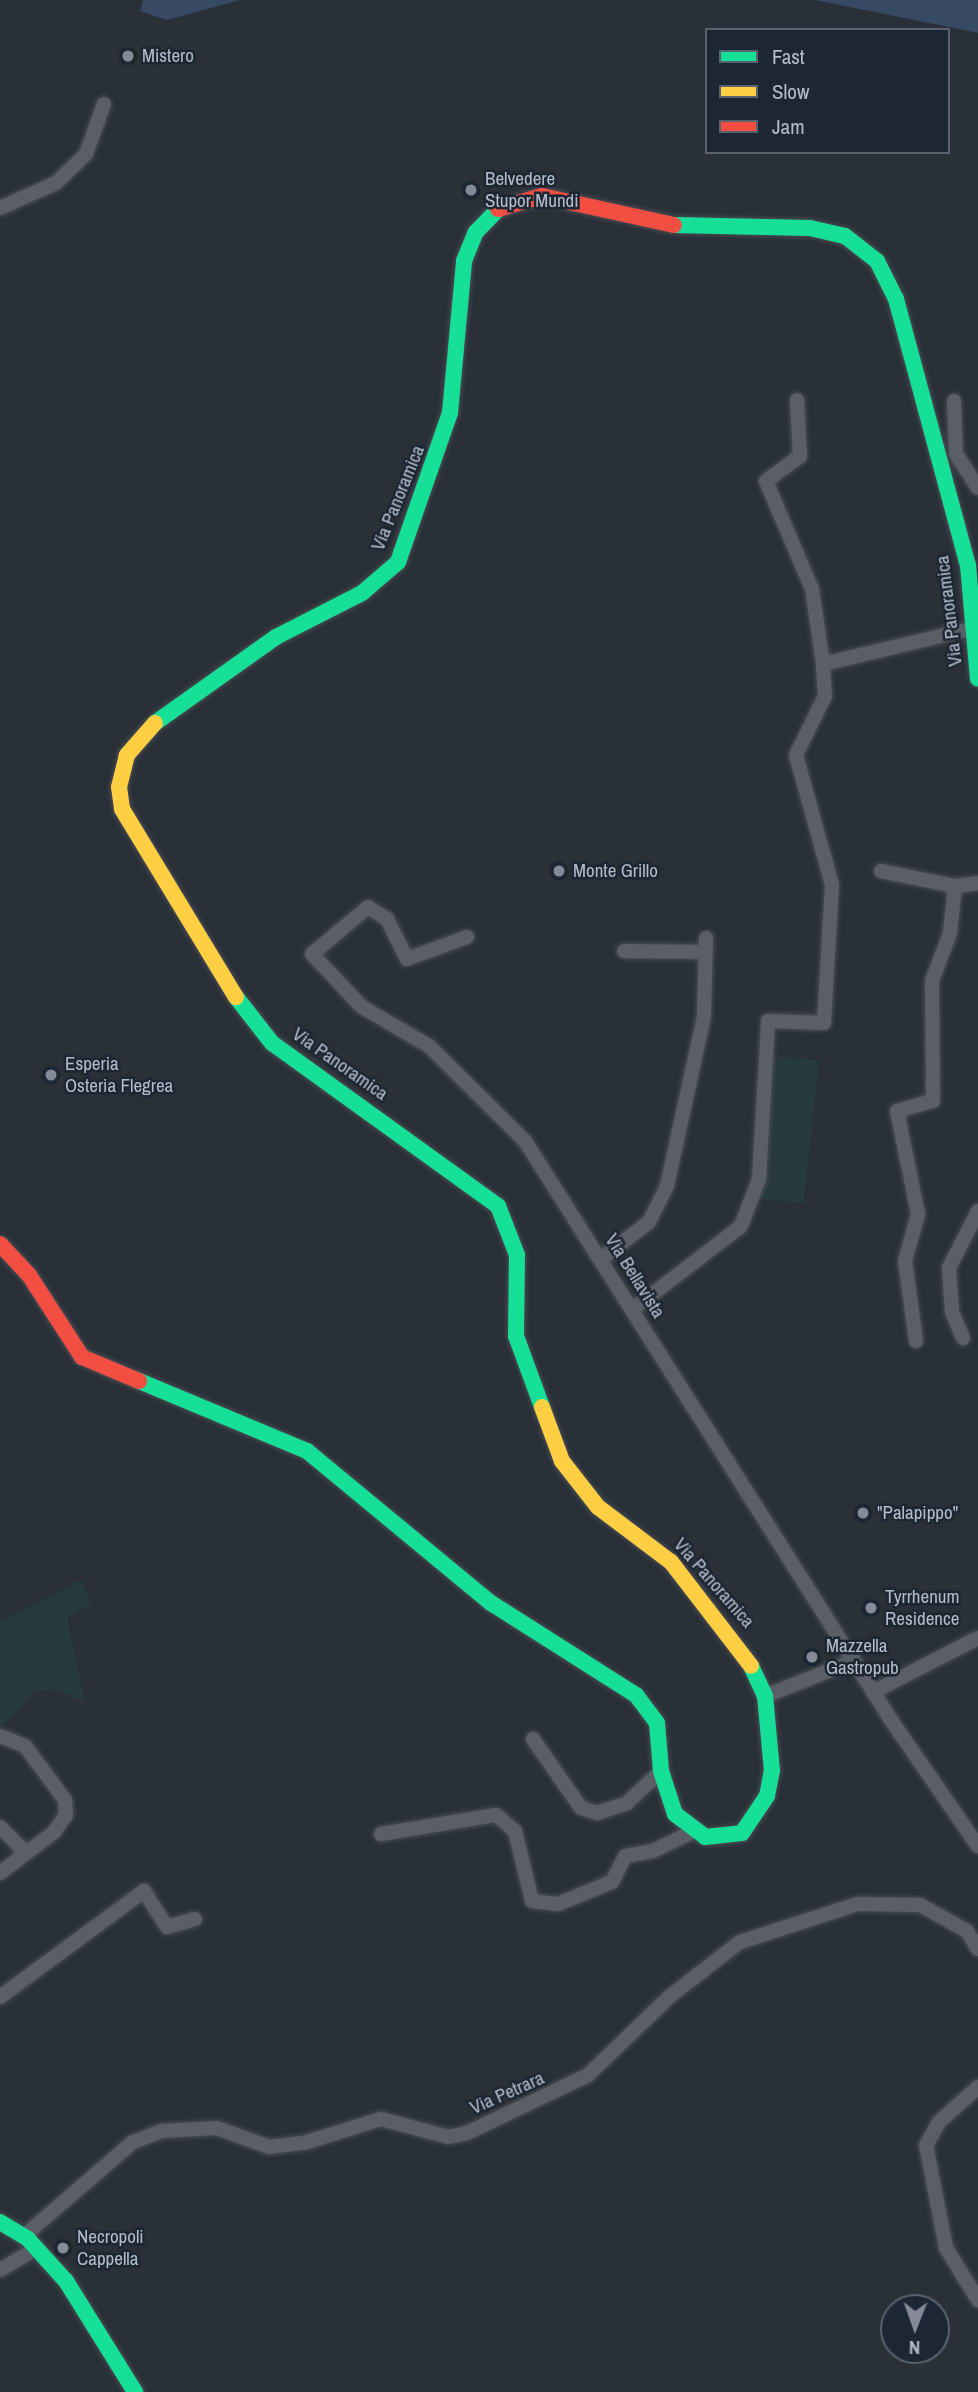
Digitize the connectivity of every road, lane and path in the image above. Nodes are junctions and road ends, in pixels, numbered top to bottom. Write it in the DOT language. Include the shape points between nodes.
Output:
graph roads {
  1 [pos="104,104"];
  2 [pos="0,208"];
  3 [pos="797,400"];
  4 [pos="954,401"];
  5 [pos="978,488"];
  6 [pos="976,634"];
  7 [pos="823,664"];
  8 [pos="978,679"];
  9 [pos="881,871"];
  10 [pos="978,883"];
  11 [pos="955,886"];
  12 [pos="467,937"];
  13 [pos="624,951"];
  14 [pos="978,1211"];
  15 [pos="0,1244"];
  16 [pos="602,1258"];
  17 [pos="633,1308"];
  18 [pos="963,1338"];
  19 [pos="916,1341"];
  20 [pos="978,1638"];
  21 [pos="853,1661"];
  22 [pos="873,1692"];
  23 [pos="765,1696"];
  24 [pos="0,1736"];
  25 [pos="533,1739"];
  26 [pos="661,1771"];
  27 [pos="0,1827"];
  28 [pos="694,1831"];
  29 [pos="381,1834"];
  30 [pos="978,1846"];
  31 [pos="26,1853"];
  32 [pos="0,1873"];
  33 [pos="195,1919"];
  34 [pos="978,1949"];
  35 [pos="0,1997"];
  36 [pos="978,2087"];
  37 [pos="0,2222"];
  38 [pos="24,2236"];
  39 [pos="37,2248"];
  40 [pos="0,2270"];
  41 [pos="978,2300"];
  42 [pos="135,2392"];
  1 -- 2 [label="street" via="86,154 56,183"];
  3 -- 7 [label="street" via="800,456 766,481 812,589"];
  4 -- 5 [label="street" via="956,454"];
  6 -- 7 [label="street"];
  6 -- 8 [label="street, Via Panoramica"];
  6 -- 23 [label="street, Via Panoramica" via="968,565 896,299 877,261 845,236 810,228 663,225 542,196 502,205 477,232 464,261 450,413 398,562 362,593 276,637 162,715 127,755 119,787 121,809 146,857 230,990 272,1043 498,1206 517,1255 516,1336 562,1461 598,1507 671,1562 744,1651"];
  7 -- 17 [label="street" via="825,695 796,755 832,885 824,1023 768,1021 759,1179 741,1226"];
  9 -- 11 [label="street"];
  10 -- 11 [label="street"];
  11 -- 19 [label="street" via="950,933 932,981 933,1101 897,1111 918,1214 905,1261"];
  12 -- 16 [label="street, Via Bellavista" via="407,959 387,919 368,907 312,954 362,1007 429,1046 525,1141"];
  13 -- 16 [label="street" via="706,945 704,1017 660,1208"];
  14 -- 18 [label="street" via="949,1269 952,1312"];
  15 -- 26 [label="street" via="29,1275 82,1357 307,1451 491,1603 572,1660 636,1695 657,1723"];
  16 -- 17 [label="street, Via Bellavista"];
  17 -- 21 [label="street, Via Bellavista"];
  20 -- 22 [label="street"];
  21 -- 22 [label="street, Via Bellavista"];
  21 -- 23 [label="street"];
  22 -- 30 [label="street, Via Bellavista"];
  23 -- 28 [label="street, Via Panoramica" via="772,1771 755,1821 724,1839"];
  24 -- 31 [label="street" via="25,1746 65,1800 65,1815 54,1832"];
  25 -- 26 [label="street" via="581,1808 597,1813 627,1803"];
  26 -- 28 [label="street" via="675,1814"];
  27 -- 31 [label="street"];
  28 -- 29 [label="street" via="653,1851 625,1856 612,1882 558,1905 533,1901 515,1832 496,1815"];
  31 -- 32 [label="street"];
  33 -- 35 [label="street" via="167,1927 144,1891"];
  34 -- 38 [label="street, Via Petrara" via="967,1931 920,1905 858,1904 740,1942 668,1997 588,2075 467,2133 448,2137 381,2119 307,2142 269,2147 217,2127 161,2131 133,2142"];
  36 -- 41 [label="street" via="939,2122 926,2145 946,2248"];
  37 -- 38 [label="street"];
  38 -- 39 [label="street"];
  39 -- 40 [label="street"];
  39 -- 42 [label="street" via="97,2323"];
}
